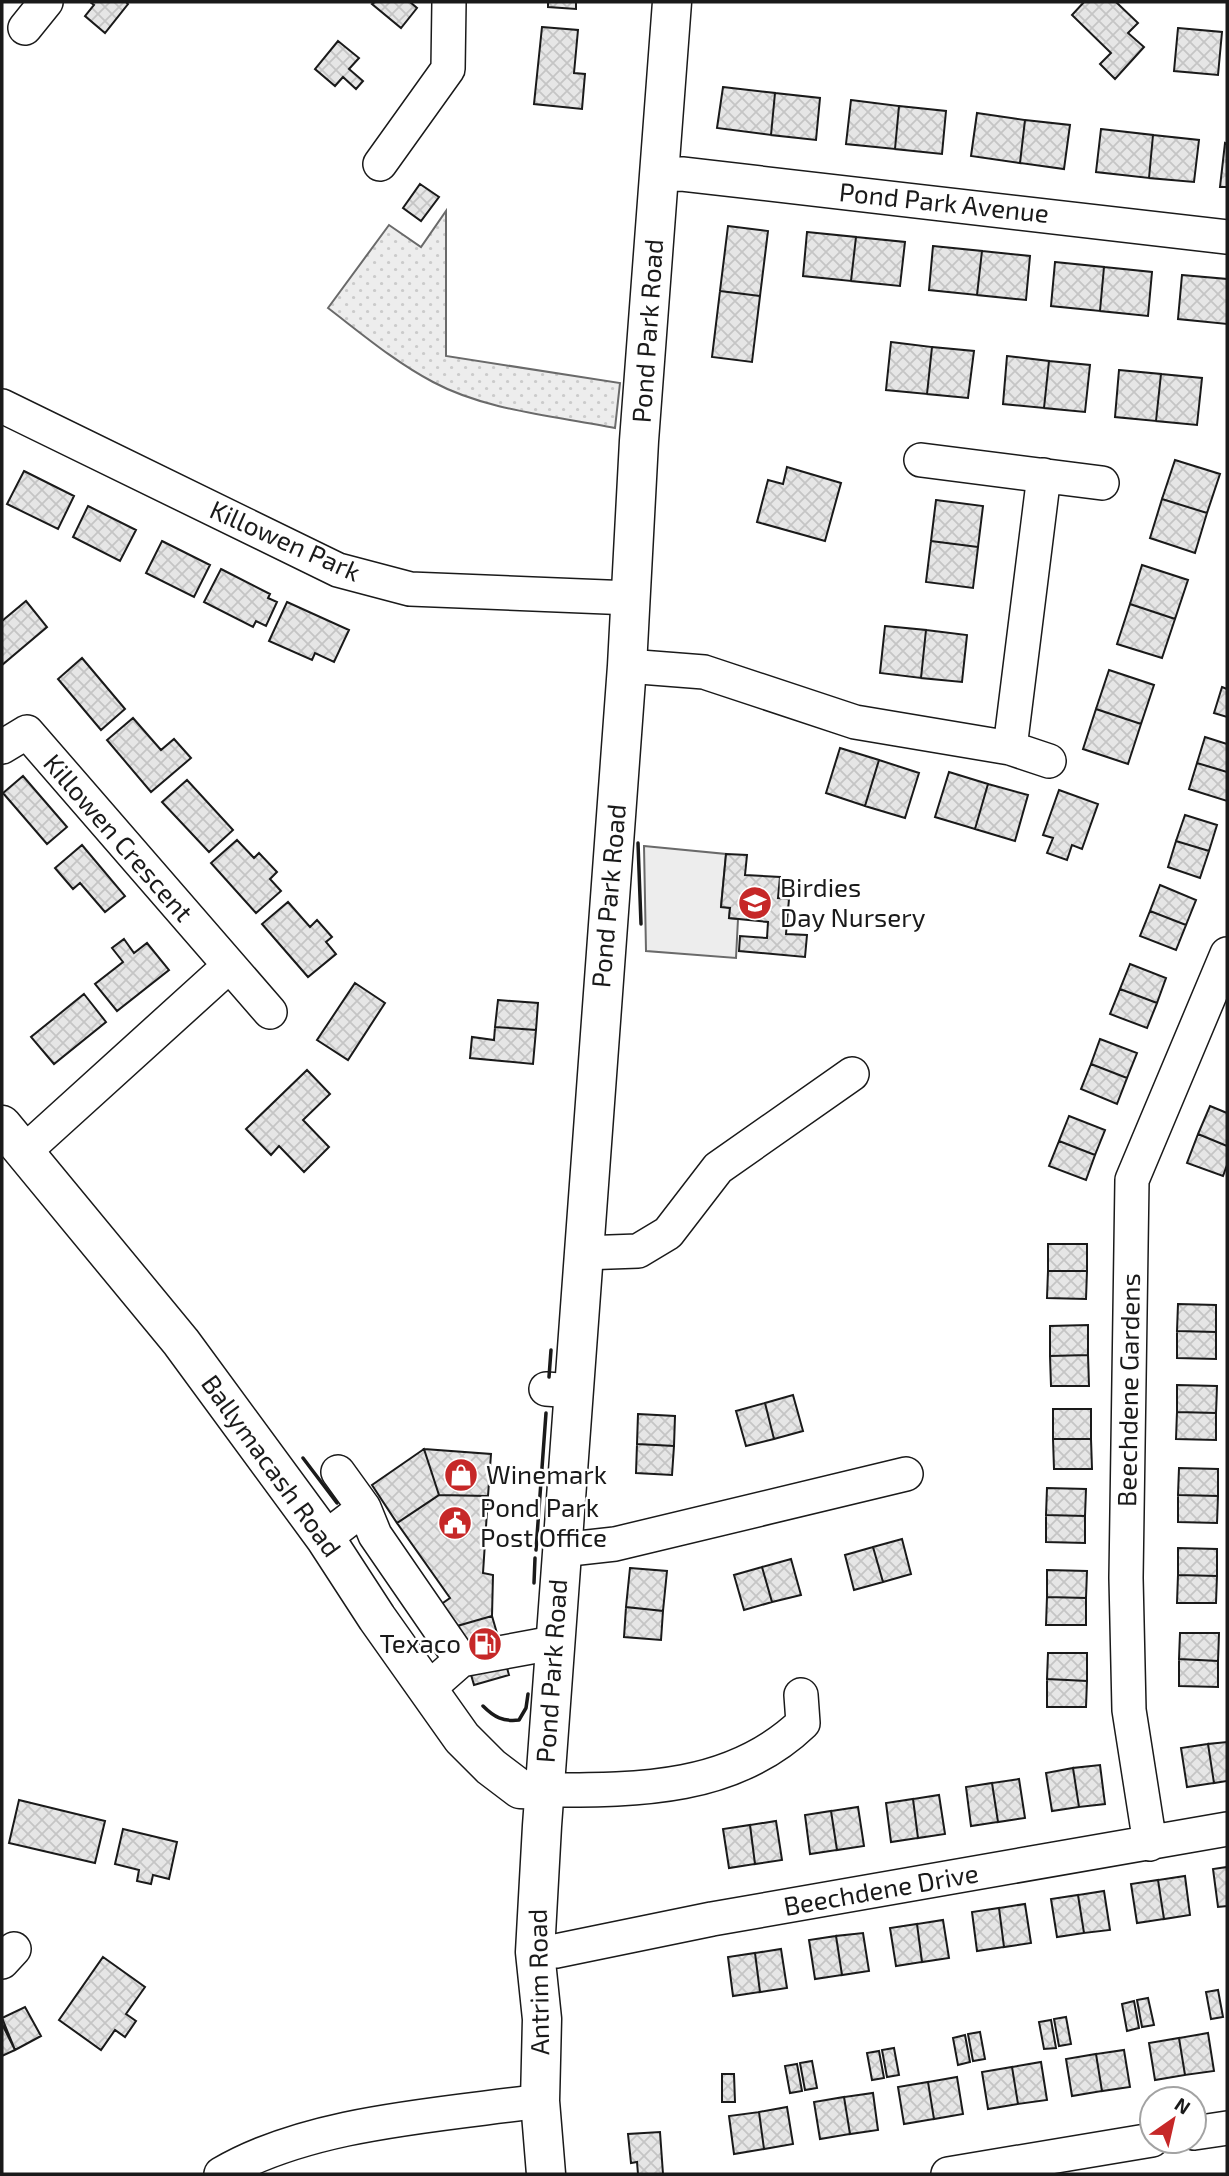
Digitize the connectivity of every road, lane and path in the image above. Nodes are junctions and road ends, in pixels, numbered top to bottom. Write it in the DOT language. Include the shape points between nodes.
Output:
graph roads {
  1 [pos="46,2"];
  2 [pos="449,2"];
  3 [pos="673,2"];
  4 [pos="25,28"];
  5 [pos="380,164"];
  6 [pos="660,175"];
  7 [pos="1227,237"];
  8 [pos="2,406"];
  9 [pos="922,460"];
  10 [pos="1044,475"];
  11 [pos="1102,483"];
  12 [pos="631,598"];
  13 [pos="627,666"];
  14 [pos="2,747"];
  15 [pos="1010,748"];
  16 [pos="1049,761"];
  17 [pos="1227,954"];
  18 [pos="229,966"];
  19 [pos="270,1013"];
  20 [pos="852,1074"];
  21 [pos="14,1138"];
  22 [pos="582,1253"];
  23 [pos="338,1472"];
  24 [pos="906,1474"];
  25 [pos="365,1508"];
  26 [pos="325,1538"];
  27 [pos="561,1550"];
  28 [pos="553,1643"];
  29 [pos="461,1660"];
  30 [pos="428,1689"];
  31 [pos="802,1695"];
  32 [pos="544,1790"];
  33 [pos="1227,1829"];
  34 [pos="1150,1844"];
  35 [pos="535,1952"];
  36 [pos="540,2101"];
  37 [pos="1227,2128"];
  38 [pos="1208,2131"];
  39 [pos="1138,2142"];
  40 [pos="221,2174"];
  41 [pos="546,2174"];
  42 [pos="947,2174"];
  1 -- 4 [label="street"];
  2 -- 5 [label="street" via="448,69"];
  3 -- 6 [label="main road, Pond Park Road"];
  6 -- 7 [label="street, Pond Park Avenue"];
  6 -- 12 [label="main road, Pond Park Road"];
  8 -- 12 [label="street, Killowen Park" via="338,570 410,589"];
  9 -- 10 [label="street"];
  10 -- 11 [label="street"];
  10 -- 15 [label="street"];
  12 -- 13 [label="main road, Pond Park Road"];
  13 -- 15 [label="street" via="704,671 855,722"];
  13 -- 22 [label="main road, Pond Park Road"];
  14 -- 18 [label="street, Killowen Crescent" via="27,732"];
  15 -- 16 [label="street"];
  17 -- 34 [label="street, Beechdene Gardens" via="1132,1180 1126,1578 1129,1710"];
  18 -- 19 [label="street, Killowen Crescent"];
  18 -- 21 [label="street"];
  20 -- 22 [label="street" via="718,1168 668,1233 638,1251"];
  21 -- 26 [label="main road, Ballymacash Road" via="180,1342"];
  22 -- 27 [label="main road, Pond Park Road" via="559,1390"];
  23 -- 25 [label="street"];
  24 -- 27 [label="street" via="615,1544"];
  25 -- 26 [label="street"];
  25 -- 29 [label="street" via="374,1535"];
  26 -- 30 [label="main road, Ballymacash Road"];
  27 -- 28 [label="main road, Pond Park Road"];
  28 -- 29 [label="street"];
  28 -- 32 [label="main road, Pond Park Road"];
  29 -- 30 [label="street"];
  30 -- 32 [label="main road, Ballymacash Road" via="462,1738 491,1767 520,1789"];
  31 -- 32 [label="street" via="803,1723 779,1746 736,1766 662,1788"];
  32 -- 35 [label="main road, Antrim Road"];
  33 -- 34 [label="street, Beechdene Drive"];
  34 -- 35 [label="street, Beechdene Drive"];
  35 -- 36 [label="main road, Antrim Road" via="541,2020"];
  36 -- 40 [label="street" via="351,2128 245,2160"];
  36 -- 41 [label="main road, Antrim Road"];
  37 -- 38 [label="street"];
  39 -- 42 [label="street"];
}
